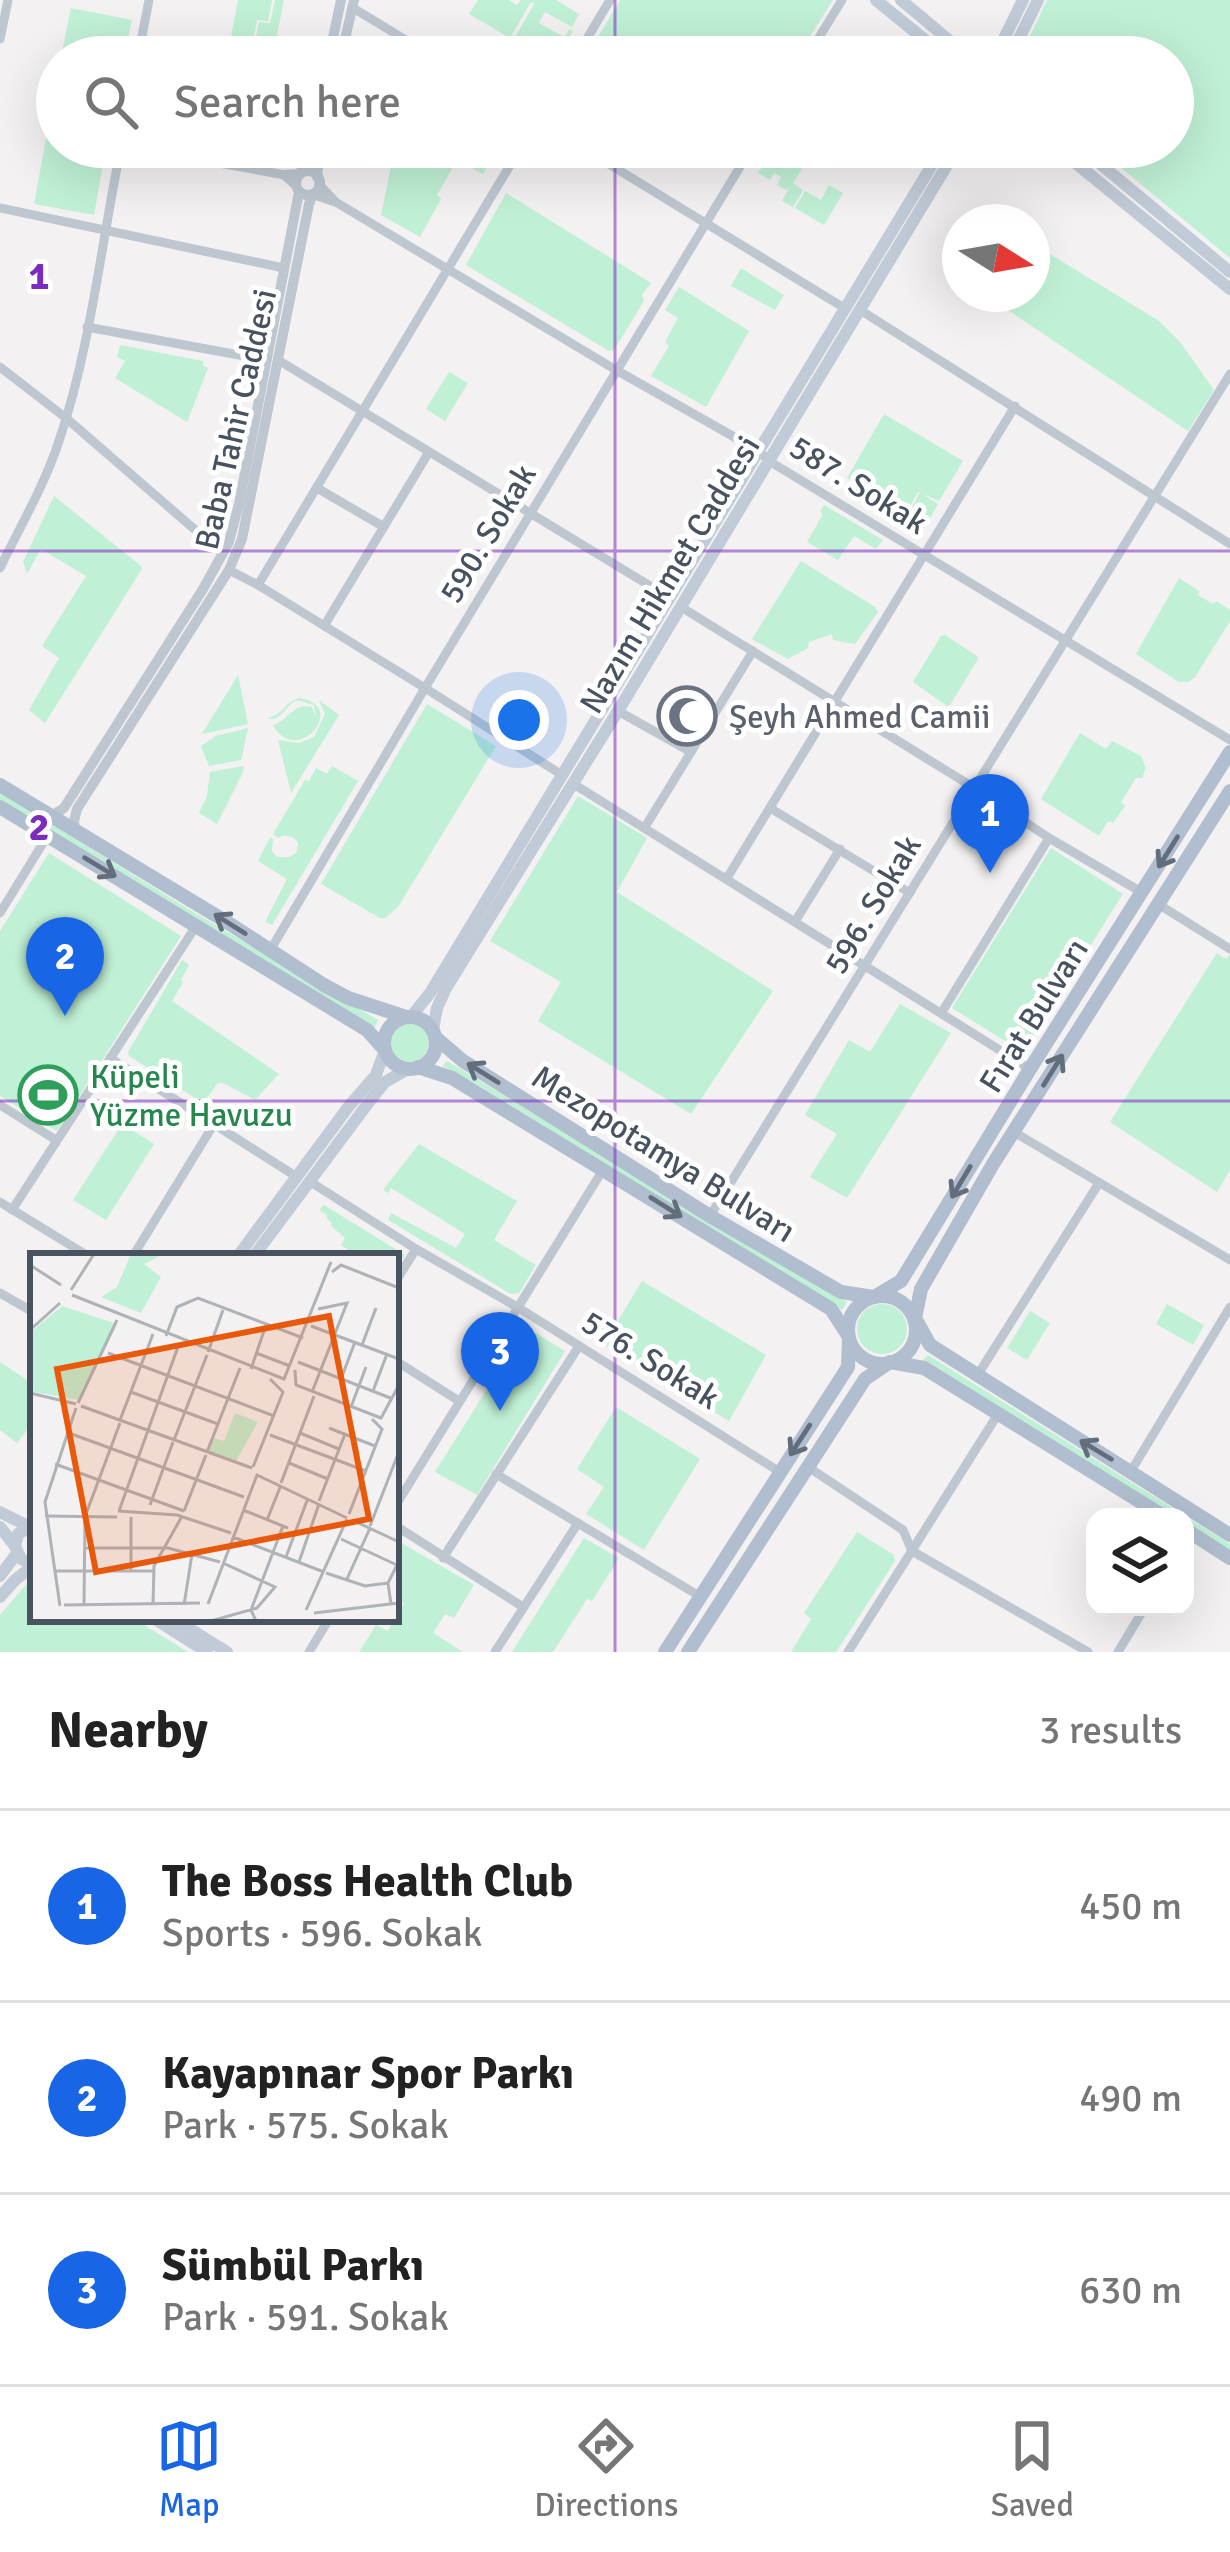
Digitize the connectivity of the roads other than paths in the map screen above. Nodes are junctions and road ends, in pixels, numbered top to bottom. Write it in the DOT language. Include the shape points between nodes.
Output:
graph roads {
  1 [pos="8,0"];
  2 [pos="149,0"];
  3 [pos="341,0"];
  4 [pos="610,0"];
  5 [pos="842,0"];
  6 [pos="876,0"];
  7 [pos="901,0"];
  8 [pos="1023,0"];
  9 [pos="1038,0"];
  10 [pos="354,4"];
  11 [pos="142,36"];
  12 [pos="333,36"];
  13 [pos="346,36"];
  14 [pos="402,36"];
  15 [pos="589,36"];
  16 [pos="820,36"];
  17 [pos="920,36"];
  18 [pos="944,36"];
  19 [pos="1005,36"];
  20 [pos="1020,36"];
  21 [pos="0,38"];
  22 [pos="117,168"];
  23 [pos="243,168"];
  24 [pos="303,168"];
  25 [pos="318,168"];
  26 [pos="508,168"];
  27 [pos="615,168"];
  28 [pos="740,168"];
  29 [pos="931,168"];
  30 [pos="944,168"];
  31 [pos="1082,168"];
  32 [pos="1105,168"];
  33 [pos="285,176"];
  34 [pos="298,184"];
  35 [pos="317,185"];
  36 [pos="334,202"];
  37 [pos="0,208"];
  38 [pos="706,224"];
  39 [pos="104,230"];
  40 [pos="284,268"];
  41 [pos="447,270"];
  42 [pos="1230,272"];
  43 [pos="1230,289"];
  44 [pos="853,309"];
  45 [pos="87,327"];
  46 [pos="272,360"];
  47 [pos="0,368"];
  48 [pos="616,370"];
  49 [pos="1230,374"];
  50 [pos="1015,406"];
  51 [pos="363,410"];
  52 [pos="66,418"];
  53 [pos="429,452"];
  54 [pos="764,456"];
  55 [pos="317,488"];
  56 [pos="1154,497"];
  57 [pos="530,514"];
  58 [pos="384,526"];
  59 [pos="1230,544"];
  60 [pos="223,554"];
  61 [pos="924,556"];
  62 [pos="0,568"];
  63 [pos="229,570"];
  64 [pos="258,585"];
  65 [pos="675,602"];
  66 [pos="324,626"];
  67 [pos="1066,642"];
  68 [pos="753,651"];
  69 [pos="425,688"];
  70 [pos="834,703"];
  71 [pos="618,711"];
  72 [pos="1230,740"];
  73 [pos="691,752"];
  74 [pos="1230,752"];
  75 [pos="567,779"];
  76 [pos="0,785"];
  77 [pos="976,789"];
  78 [pos="1230,791"];
  79 [pos="0,807"];
  80 [pos="770,808"];
  81 [pos="53,815"];
  82 [pos="645,827"];
  83 [pos="75,829"];
  84 [pos="48,835"];
  85 [pos="1048,838"];
  86 [pos="840,849"];
  87 [pos="727,878"];
  88 [pos="910,892"];
  89 [pos="1143,893"];
  90 [pos="1158,904"];
  91 [pos="0,913"];
  92 [pos="796,920"];
  93 [pos="196,926"];
  94 [pos="1230,949"];
  95 [pos="271,950"];
  96 [pos="866,966"];
  97 [pos="942,1012"];
  98 [pos="409,1017"];
  99 [pos="434,1033"];
  100 [pos="385,1050"];
  101 [pos="110,1058"];
  102 [pos="413,1068"];
  103 [pos="1030,1069"];
  104 [pos="0,1105"];
  105 [pos="214,1124"];
  106 [pos="1014,1132"];
  107 [pos="56,1140"];
  108 [pos="604,1168"];
  109 [pos="303,1179"];
  110 [pos="1099,1183"];
  111 [pos="0,1202"];
  112 [pos="12,1210"];
  113 [pos="710,1216"];
  114 [pos="416,1250"];
  115 [pos="83,1253"];
  116 [pos="135,1253"];
  117 [pos="241,1253"];
  118 [pos="256,1253"];
  119 [pos="1230,1260"];
  120 [pos="399,1276"];
  121 [pos="0,1293"];
  122 [pos="874,1297"];
  123 [pos="1230,1307"];
  124 [pos="520,1309"];
  125 [pos="30,1310"];
  126 [pos="914,1318"];
  127 [pos="848,1337"];
  128 [pos="579,1346"];
  129 [pos="890,1362"];
  130 [pos="399,1363"];
  131 [pos="977,1376"];
  132 [pos="459,1401"];
  133 [pos="998,1414"];
  134 [pos="808,1467"];
  135 [pos="1131,1471"];
  136 [pos="780,1472"];
  137 [pos="496,1474"];
  138 [pos="399,1500"];
  139 [pos="1150,1508"];
  140 [pos="0,1512"];
  141 [pos="578,1523"];
  142 [pos="30,1526"];
  143 [pos="0,1527"];
  144 [pos="30,1527"];
  145 [pos="399,1528"];
  146 [pos="1230,1535"];
  147 [pos="1194,1539"];
  148 [pos="16,1550"];
  149 [pos="912,1551"];
  150 [pos="443,1558"];
  151 [pos="1230,1558"];
  152 [pos="30,1564"];
  153 [pos="30,1568"];
  154 [pos="0,1576"];
  155 [pos="0,1597"];
  156 [pos="700,1597"];
  157 [pos="524,1607"];
  158 [pos="1140,1616"];
  159 [pos="159,1622"];
  160 [pos="179,1622"];
  161 [pos="326,1622"];
  162 [pos="853,1651"];
  163 [pos="207,1652"];
  164 [pos="227,1652"];
  165 [pos="309,1652"];
  166 [pos="495,1652"];
  167 [pos="665,1652"];
  168 [pos="688,1652"];
  169 [pos="1088,1652"];
  170 [pos="1118,1652"];
  1 -- 21 [label="street"];
  2 -- 11 [label="street"];
  3 -- 12 [label="street"];
  4 -- 15 [label="street"];
  5 -- 16 [label="street"];
  6 -- 17 [label="main road"];
  7 -- 18 [label="main road"];
  8 -- 19 [label="main road"];
  9 -- 20 [label="main road"];
  10 -- 13 [label="street"];
  10 -- 14 [label="street"];
  22 -- 39 [label="street"];
  23 -- 33 [label="street"];
  24 -- 34 [label="street, Baba Tahir Caddesi"];
  25 -- 35 [label="street, Baba Tahir Caddesi"];
  26 -- 41 [label="street"];
  27 -- 38 [label="street"];
  28 -- 38 [label="street, 590. Sokak"];
  29 -- 44 [label="main road, Nazım Hikmet Caddesi"];
  30 -- 44 [label="main road, Nazım Hikmet Caddesi"];
  31 -- 43 [label="main road"];
  32 -- 42 [label="main road"];
  33 -- 34 [label="street"];
  34 -- 35 [label="street" via="306,195"];
  34 -- 35 [label="street" via="311,172"];
  34 -- 40 [label="street, Baba Tahir Caddesi"];
  35 -- 36 [label="street"];
  35 -- 46 [label="street, Baba Tahir Caddesi"];
  36 -- 41 [label="street, 587. Sokak"];
  37 -- 39 [label="street"];
  38 -- 44 [label="street"];
  38 -- 48 [label="street, 590. Sokak"];
  39 -- 40 [label="street"];
  39 -- 45 [label="street"];
  40 -- 46 [label="street, Baba Tahir Caddesi"];
  41 -- 48 [label="street, 587. Sokak"];
  41 -- 51 [label="street"];
  44 -- 50 [label="street"];
  44 -- 54 [label="main road, Nazım Hikmet Caddesi"];
  45 -- 46 [label="street"];
  45 -- 52 [label="street"];
  46 -- 51 [label="street"];
  46 -- 60 [label="street, Baba Tahir Caddesi"];
  46 -- 63 [label="street, Baba Tahir Caddesi" via="246,519"];
  47 -- 52 [label="street"];
  48 -- 54 [label="street, 587. Sokak"];
  48 -- 57 [label="street, 590. Sokak"];
  49 -- 56 [label="street, 596. Sokak"];
  50 -- 56 [label="street"];
  50 -- 61 [label="street"];
  51 -- 53 [label="street"];
  51 -- 55 [label="street"];
  52 -- 60 [label="street"];
  52 -- 62 [label="street"];
  53 -- 57 [label="street"];
  53 -- 58 [label="street"];
  54 -- 61 [label="street, 587. Sokak"];
  54 -- 65 [label="main road, Nazım Hikmet Caddesi"];
  55 -- 58 [label="street"];
  55 -- 64 [label="street"];
  56 -- 59 [label="street"];
  56 -- 67 [label="street, 596. Sokak"];
  57 -- 65 [label="street"];
  57 -- 69 [label="street, 590. Sokak"];
  58 -- 66 [label="street"];
  60 -- 81 [label="street, Baba Tahir Caddesi"];
  61 -- 67 [label="street, 587. Sokak"];
  61 -- 70 [label="street"];
  63 -- 64 [label="street"];
  63 -- 83 [label="street, Baba Tahir Caddesi" via="77,809"];
  64 -- 66 [label="street"];
  65 -- 68 [label="street"];
  65 -- 71 [label="main road, Nazım Hikmet Caddesi"];
  65 -- 75 [label="main road, Nazım Hikmet Caddesi"];
  66 -- 69 [label="street"];
  67 -- 72 [label="street, 587. Sokak"];
  67 -- 77 [label="street, 596. Sokak"];
  68 -- 70 [label="street"];
  68 -- 73 [label="street"];
  69 -- 75 [label="street"];
  69 -- 95 [label="street, 590. Sokak"];
  70 -- 77 [label="street"];
  70 -- 80 [label="street"];
  71 -- 73 [label="street"];
  71 -- 75 [label="main road, Nazım Hikmet Caddesi"];
  73 -- 82 [label="street"];
  74 -- 89 [label="main road, Fırat Bulvarı, one-way"];
  75 -- 82 [label="street"];
  75 -- 98 [label="main road, Nazım Hikmet Caddesi"];
  75 -- 99 [label="main road, Nazım Hikmet Caddesi" via="446,988"];
  76 -- 81 [label="main road"];
  77 -- 85 [label="street"];
  77 -- 88 [label="street, 596. Sokak"];
  78 -- 90 [label="main road, Fırat Bulvarı"];
  79 -- 84 [label="main road"];
  80 -- 86 [label="street"];
  80 -- 87 [label="street"];
  81 -- 83 [label="main road"];
  82 -- 87 [label="street"];
  95 -- 83 [label="main road, one-way"];
  84 -- 91 [label="street"];
  84 -- 93 [label="main road, one-way"];
  85 -- 89 [label="street"];
  85 -- 97 [label="street"];
  86 -- 88 [label="street"];
  86 -- 92 [label="street"];
  87 -- 92 [label="street"];
  88 -- 96 [label="street, 596. Sokak"];
  89 -- 103 [label="main road, Fırat Bulvarı"];
  90 -- 94 [label="street"];
  106 -- 90 [label="main road, Fırat Bulvarı, one-way"];
  92 -- 96 [label="street"];
  93 -- 100 [label="main road" via="367,1030"];
  93 -- 101 [label="street"];
  95 -- 98 [label="main road" via="348,998"];
  96 -- 97 [label="street"];
  96 -- 113 [label="street, 596. Sokak"];
  97 -- 103 [label="street"];
  98 -- 99 [label="main road"];
  98 -- 100 [label="main road" via="388,1029"];
  99 -- 102 [label="main road" via="433,1055"];
  113 -- 99 [label="main road, Mezopotamya Bulvarı, one-way" via="463,1061"];
  100 -- 102 [label="main road" via="394,1063"];
  100 -- 109 [label="main road"];
  101 -- 105 [label="street, 576. Sokak"];
  101 -- 107 [label="street"];
  102 -- 108 [label="main road, Mezopotamya Bulvarı" via="452,1078"];
  102 -- 109 [label="main road" via="385,1082"];
  103 -- 122 [label="main road, Fırat Bulvarı, one-way" via="902,1281"];
  104 -- 107 [label="street"];
  105 -- 109 [label="street, 576. Sokak"];
  105 -- 116 [label="street"];
  106 -- 110 [label="street"];
  106 -- 126 [label="main road, Fırat Bulvarı" via="921,1289"];
  107 -- 112 [label="street"];
  108 -- 124 [label="street"];
  108 -- 127 [label="main road, Mezopotamya Bulvarı, one-way" via="831,1309"];
  109 -- 114 [label="street, 576. Sokak"];
  109 -- 117 [label="main road"];
  109 -- 118 [label="main road"];
  110 -- 119 [label="street"];
  110 -- 131 [label="street"];
  111 -- 112 [label="street"];
  112 -- 115 [label="street"];
  113 -- 122 [label="main road, Mezopotamya Bulvarı" via="841,1292"];
  114 -- 120 [label="street"];
  114 -- 124 [label="street, 576. Sokak"];
  121 -- 125 [label="street"];
  122 -- 126 [label="main road" via="902,1302"];
  122 -- 127 [label="main road" via="850,1317"];
  123 -- 135 [label="street"];
  124 -- 128 [label="street, 576. Sokak"];
  124 -- 132 [label="street"];
  126 -- 129 [label="main road" via="914,1341"];
  126 -- 131 [label="main road" via="930,1345"];
  127 -- 129 [label="main road" via="860,1356"];
  127 -- 136 [label="main road, one-way" via="848,1367"];
  128 -- 136 [label="street, 576. Sokak"];
  128 -- 137 [label="street"];
  129 -- 133 [label="main road" via="924,1368"];
  129 -- 134 [label="main road" via="865,1378"];
  130 -- 132 [label="street"];
  135 -- 131 [label="main road, one-way"];
  132 -- 138 [label="street"];
  133 -- 139 [label="main road"];
  133 -- 149 [label="street"];
  134 -- 149 [label="street" via="903,1530"];
  134 -- 168 [label="main road"];
  135 -- 146 [label="main road"];
  136 -- 156 [label="main road"];
  137 -- 141 [label="street"];
  137 -- 150 [label="street"];
  140 -- 142 [label="main road"];
  141 -- 156 [label="street"];
  141 -- 157 [label="street"];
  143 -- 148 [label="main road"];
  144 -- 148 [label="main road" via="18,1534"];
  145 -- 150 [label="street"];
  147 -- 151 [label="main road"];
  148 -- 152 [label="main road"];
  148 -- 154 [label="main road"];
  149 -- 162 [label="street"];
  149 -- 169 [label="street"];
  150 -- 157 [label="street"];
  153 -- 155 [label="main road"];
  156 -- 167 [label="main road"];
  157 -- 166 [label="street"];
  158 -- 170 [label="street"];
  159 -- 163 [label="main road"];
  160 -- 164 [label="main road"];
  161 -- 165 [label="street"];
}
